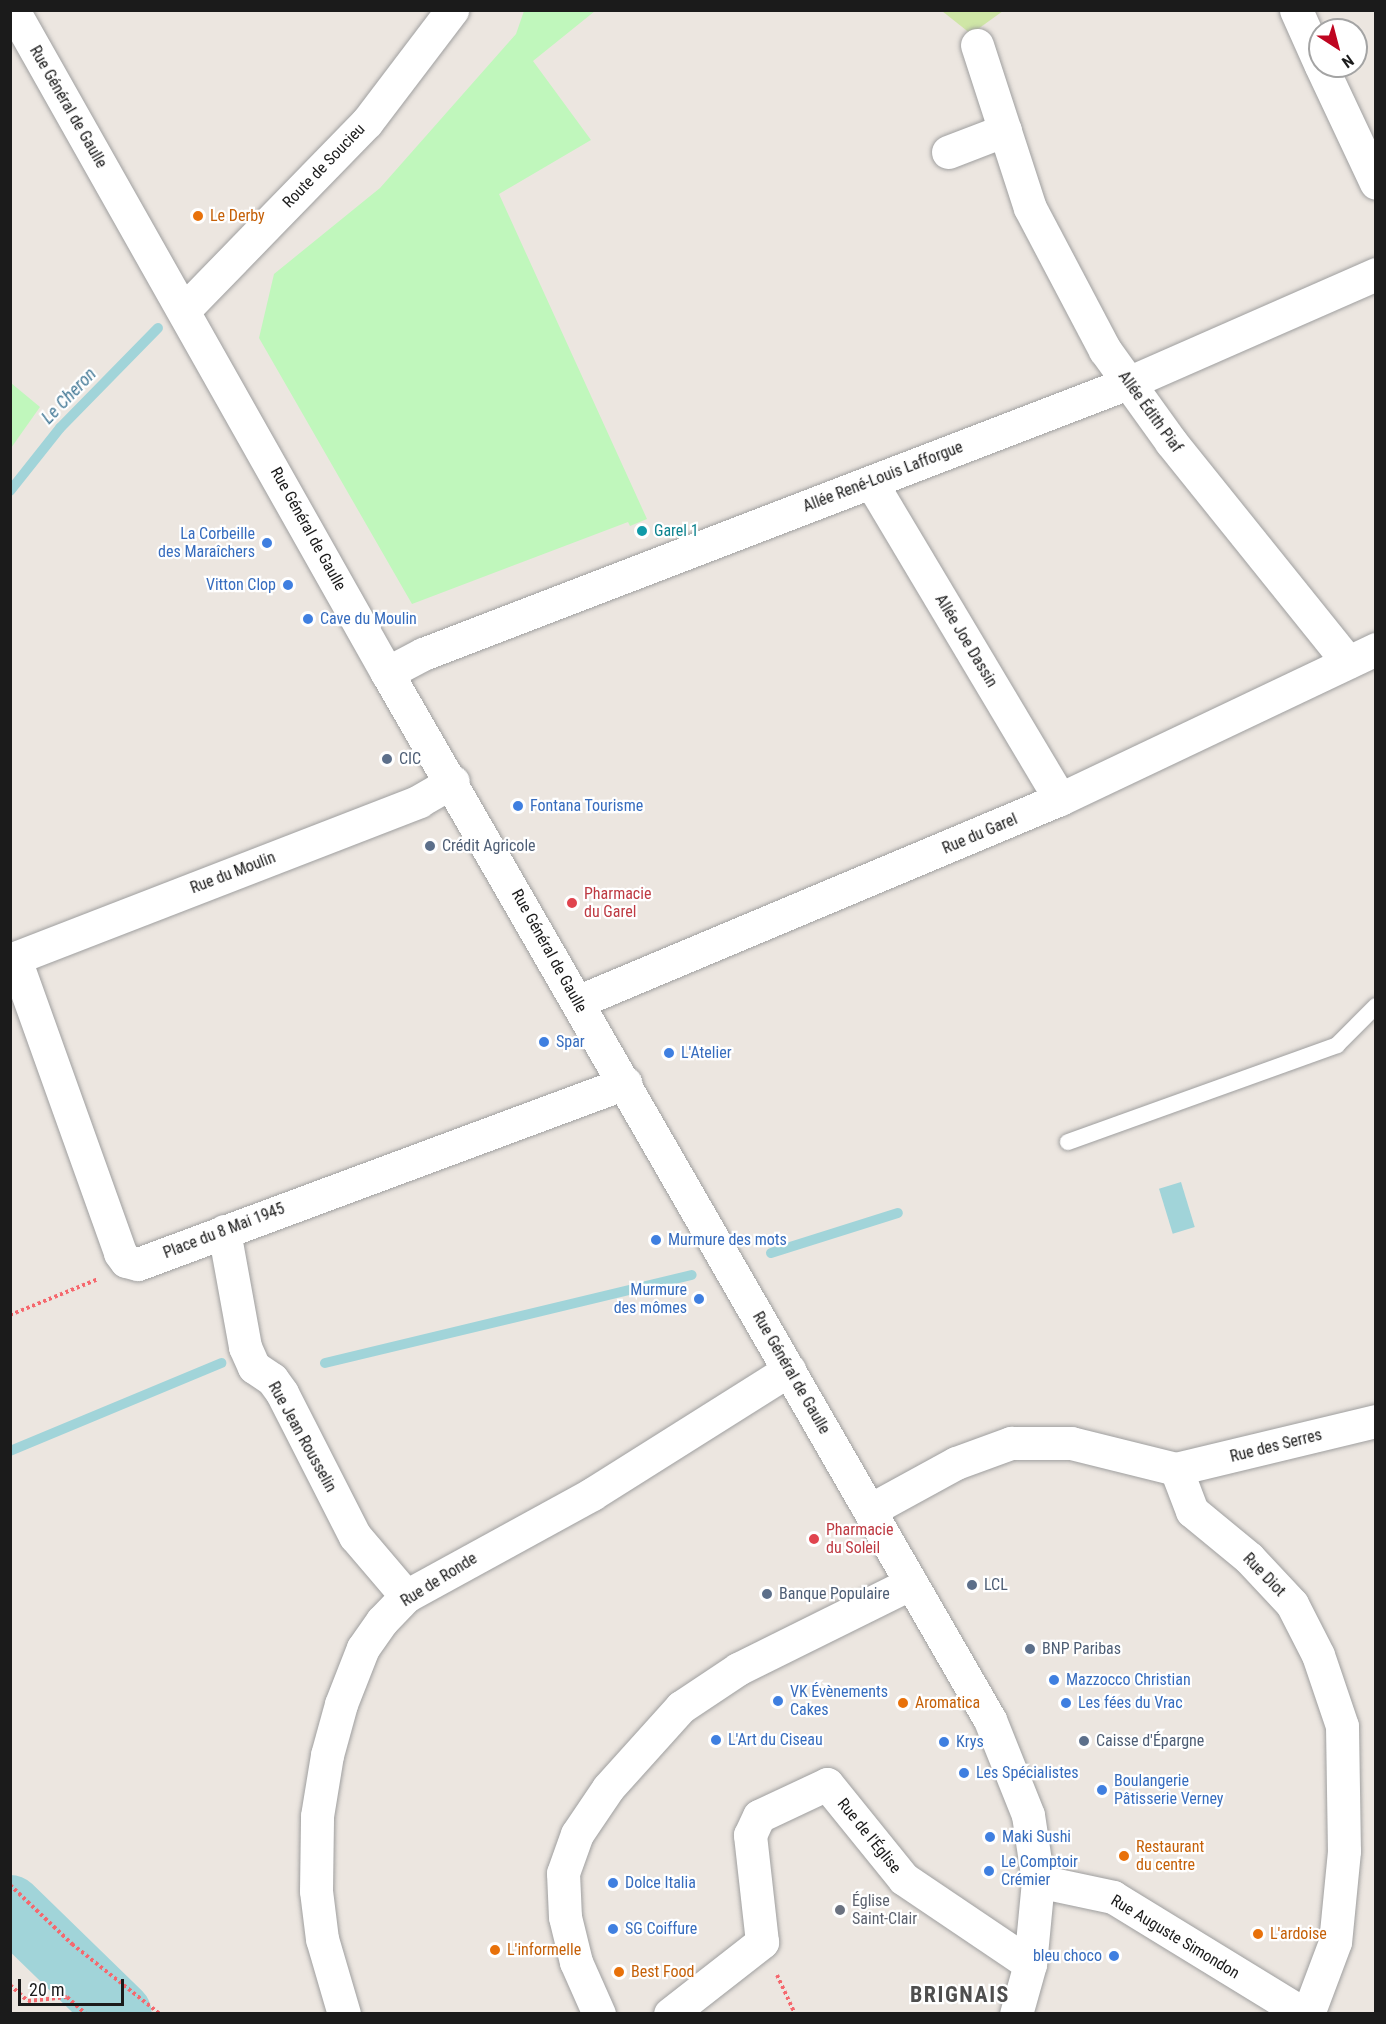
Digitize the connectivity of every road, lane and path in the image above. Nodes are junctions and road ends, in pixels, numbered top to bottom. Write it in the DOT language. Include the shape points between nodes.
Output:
graph roads {
  1 [pos="13,10"];
  2 [pos="452,10"];
  3 [pos="1296,10"];
  4 [pos="1308,36"];
  5 [pos="977,45"];
  6 [pos="1327,78"];
  7 [pos="1005,130"];
  8 [pos="948,152"];
  9 [pos="1376,183"];
  10 [pos="1376,274"];
  11 [pos="184,310"];
  12 [pos="1128,383"];
  13 [pos="872,482"];
  14 [pos="1362,656"];
  15 [pos="387,673"];
  16 [pos="453,781"];
  17 [pos="1060,799"];
  18 [pos="13,959"];
  19 [pos="577,1002"];
  20 [pos="1376,1006"];
  21 [pos="625,1083"];
  22 [pos="1068,1142"];
  23 [pos="224,1231"];
  24 [pos="126,1261"];
  25 [pos="10,1315"];
  26 [pos="789,1370"];
  27 [pos="1376,1420"];
  28 [pos="1176,1469"];
  29 [pos="870,1510"];
  30 [pos="911,1583"];
  31 [pos="406,1596"];
  32 [pos="1038,1881"];
  33 [pos="10,1884"];
  34 [pos="762,1942"];
  35 [pos="1030,1964"];
  36 [pos="10,1984"];
  37 [pos="86,2013"];
  38 [pos="160,2013"];
  39 [pos="344,2013"];
  40 [pos="599,2013"];
  41 [pos="670,2013"];
  42 [pos="795,2013"];
  43 [pos="1016,2013"];
  44 [pos="1306,2013"];
  1 -- 11 [label="street, Rue Général de Gaulle"];
  2 -- 11 [label="street, Route de Soucieu" via="367,122"];
  3 -- 4 [label="street"];
  5 -- 7 [label="street, Allée Édith Piaf"];
  6 -- 9 [label="street"];
  7 -- 8 [label="street"];
  7 -- 12 [label="street, Allée Édith Piaf" via="1030,208 1105,350"];
  10 -- 12 [label="street, Allée René-Louis Lafforgue"];
  11 -- 15 [label="street, Rue Général de Gaulle"];
  12 -- 13 [label="street, Allée René-Louis Lafforgue"];
  12 -- 14 [label="street, Allée Édith Piaf" via="1171,442"];
  13 -- 15 [label="street, Allée René-Louis Lafforgue" via="423,654"];
  13 -- 17 [label="street, Allée Joe Dassin"];
  14 -- 17 [label="street, Rue du Garel"];
  15 -- 16 [label="street, Rue Général de Gaulle"];
  16 -- 18 [label="street, Rue du Moulin" via="419,801"];
  16 -- 19 [label="street, Rue Général de Gaulle"];
  17 -- 19 [label="street, Rue du Garel"];
  18 -- 24 [label="street" via="52,1058 79,1146"];
  19 -- 21 [label="street, Rue Général de Gaulle"];
  20 -- 22 [label="lane" via="1337,1045"];
  21 -- 23 [label="street, Place du 8 Mai 1945"];
  21 -- 26 [label="street, Rue Général de Gaulle"];
  23 -- 24 [label="street, Place du 8 Mai 1945" via="138,1264"];
  23 -- 31 [label="street, Rue Jean Rousselin" via="245,1347 254,1367 272,1379 282,1393 355,1536"];
  24 -- 25 [label="path" via="88,1286"];
  26 -- 29 [label="street, Rue Général de Gaulle"];
  26 -- 31 [label="street, Rue de Ronde" via="592,1494"];
  27 -- 28 [label="street, Rue des Serres"];
  28 -- 29 [label="street" via="1071,1443 1011,1443 956,1463"];
  28 -- 44 [label="street, Rue Diot" via="1192,1511 1249,1558 1292,1604 1318,1655 1342,1726 1344,1851 1335,1942"];
  29 -- 30 [label="street, Rue Général de Gaulle"];
  30 -- 32 [label="street, Rue Général de Gaulle" via="1006,1753 1028,1815"];
  30 -- 40 [label="street" via="738,1669 681,1707 608,1788 577,1834 563,1873 565,1917 576,1962"];
  31 -- 39 [label="street, Rue de Ronde" via="363,1648 327,1755 317,1816 316,1892 320,1927"];
  32 -- 35 [label="street, Rue Général de Gaulle"];
  32 -- 44 [label="street, Rue Auguste Simondon" via="1113,1896"];
  33 -- 38 [label="path" via="72,1944"];
  34 -- 35 [label="street, Rue de l'Église" via="750,1835 759,1816 827,1784 904,1879"];
  34 -- 41 [label="street"];
  34 -- 42 [label="path"];
  35 -- 43 [label="street, Rue Général de Gaulle"];
  36 -- 37 [label="path" via="28,2001 67,1998"];
}
